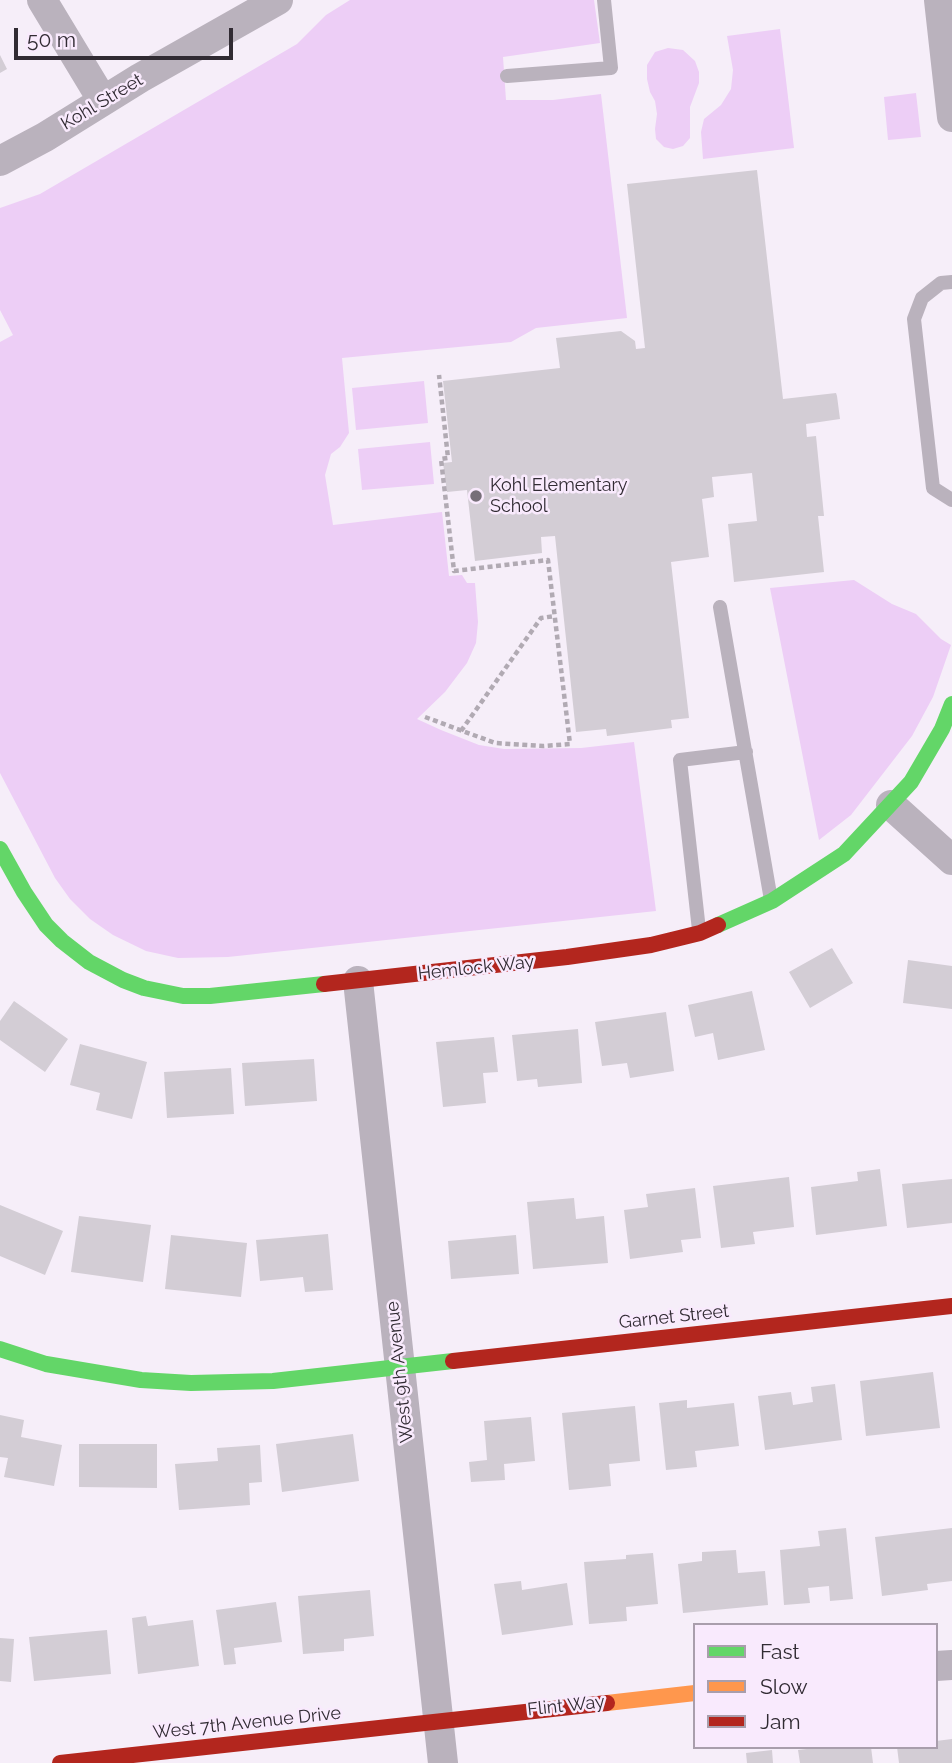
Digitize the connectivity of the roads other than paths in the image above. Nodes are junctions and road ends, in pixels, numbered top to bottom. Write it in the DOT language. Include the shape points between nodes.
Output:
graph roads {
  1 [pos="42,0"];
  2 [pos="278,0"];
  3 [pos="604,0"];
  4 [pos="939,0"];
  5 [pos="507,76"];
  6 [pos="103,101"];
  7 [pos="952,117"];
  8 [pos="0,161"];
  9 [pos="952,282"];
  10 [pos="952,500"];
  11 [pos="720,607"];
  12 [pos="952,704"];
  13 [pos="746,752"];
  14 [pos="891,805"];
  15 [pos="0,849"];
  16 [pos="952,860"];
  17 [pos="772,901"];
  18 [pos="699,933"];
  19 [pos="358,981"];
  20 [pos="952,1306"];
  21 [pos="0,1349"];
  22 [pos="399,1366"];
  23 [pos="693,1693"];
  24 [pos="438,1720"];
  25 [pos="60,1763"];
  26 [pos="443,1763"];
  1 -- 6 [label="street"];
  2 -- 6 [label="street, Kohl Street"];
  3 -- 5 [label="lane" via="611,68"];
  4 -- 7 [label="street"];
  6 -- 8 [label="street, Kohl Street"];
  9 -- 10 [label="lane" via="941,283 922,298 914,319 933,488"];
  11 -- 13 [label="lane"];
  12 -- 14 [label="street, Hemlock Way" via="911,782"];
  13 -- 17 [label="lane"];
  13 -- 18 [label="lane" via="680,760"];
  14 -- 16 [label="street"];
  14 -- 17 [label="street, Hemlock Way" via="844,854"];
  15 -- 19 [label="street, Hemlock Way" via="46,925 89,962 134,984 183,996 211,996"];
  17 -- 18 [label="street, Hemlock Way"];
  18 -- 19 [label="street, Hemlock Way" via="567,957"];
  19 -- 22 [label="street, West 9th Avenue"];
  20 -- 22 [label="street, Garnet Street"];
  21 -- 22 [label="street, Garnet Street" via="46,1364 141,1380 191,1383 273,1381"];
  22 -- 24 [label="street, West 9th Avenue"];
  23 -- 24 [label="street, Flint Way"];
  24 -- 25 [label="street, West 7th Avenue Drive"];
  24 -- 26 [label="street, West 9th Avenue"];
}
